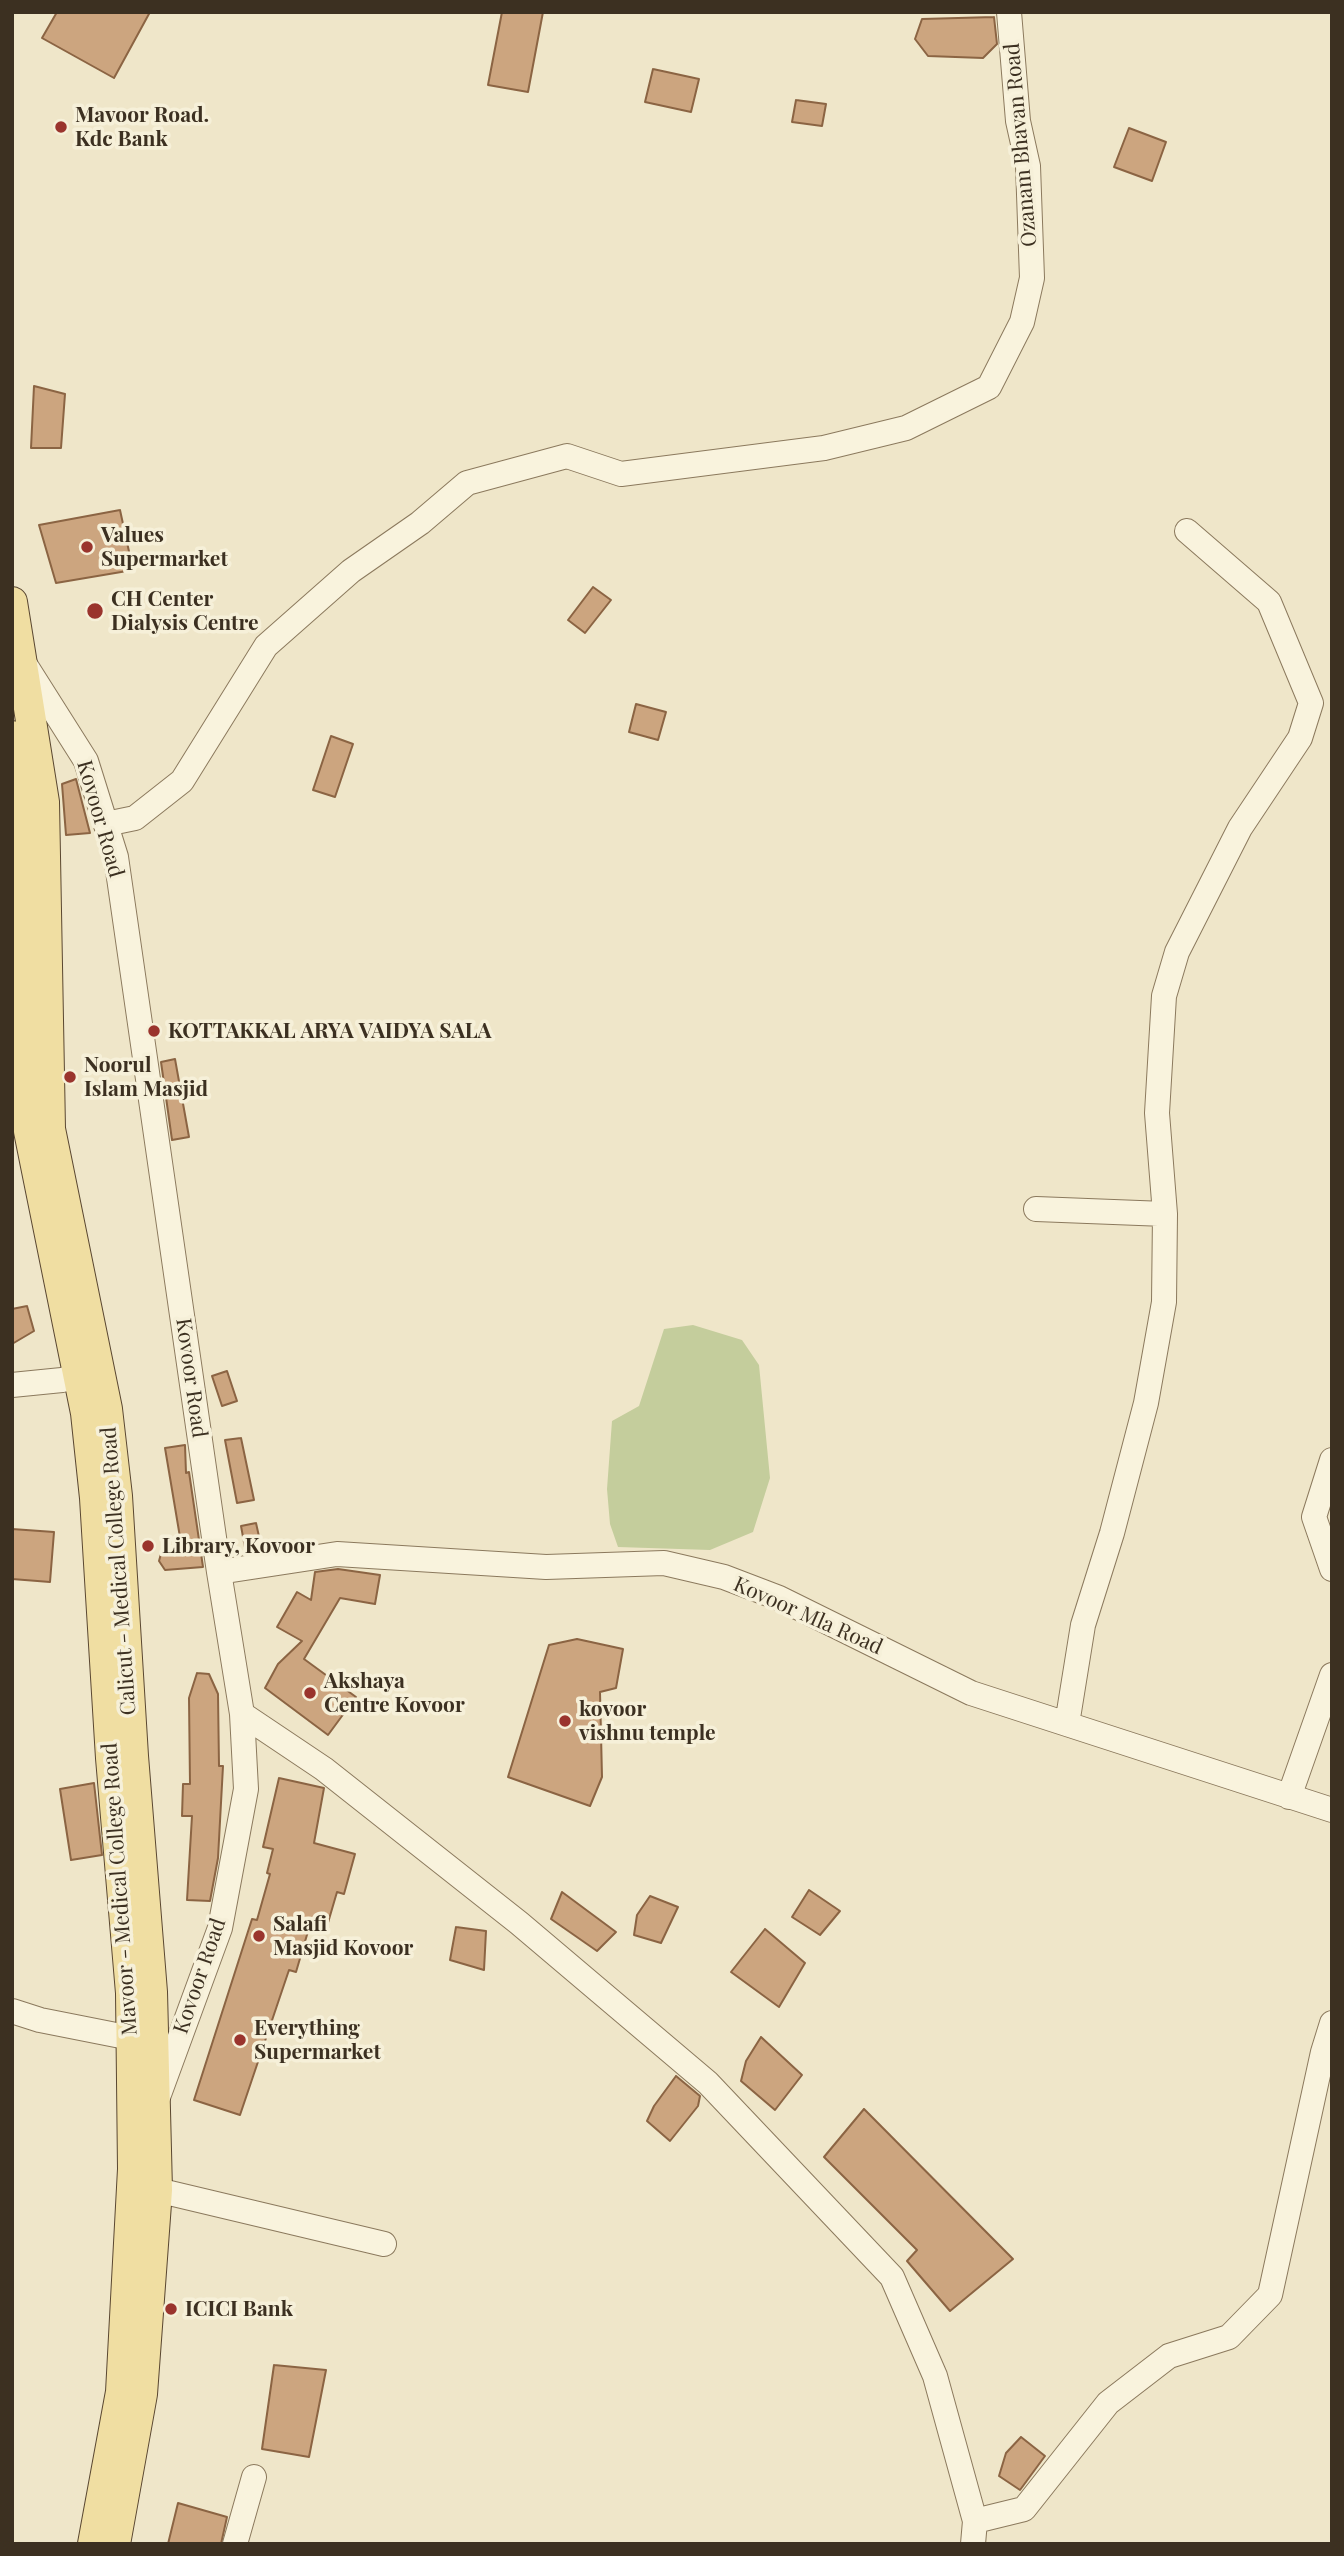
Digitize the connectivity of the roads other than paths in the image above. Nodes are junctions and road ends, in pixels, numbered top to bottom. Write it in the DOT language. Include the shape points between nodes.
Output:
graph roads {
  1 [pos="1009,12"];
  2 [pos="1188,531"];
  3 [pos="12,602"];
  4 [pos="17,656"];
  5 [pos="12,736"];
  6 [pos="106,824"];
  7 [pos="19,900"];
  8 [pos="1036,1209"];
  9 [pos="1164,1214"];
  10 [pos="67,1264"];
  11 [pos="89,1373"];
  12 [pos="12,1385"];
  13 [pos="1332,1460"];
  14 [pos="1332,1569"];
  15 [pos="219,1572"];
  16 [pos="1332,1675"];
  17 [pos="242,1714"];
  18 [pos="1067,1724"];
  19 [pos="1289,1797"];
  20 [pos="1332,1810"];
  21 [pos="12,2011"];
  22 [pos="1332,2023"];
  23 [pos="131,2038"];
  24 [pos="155,2108"];
  25 [pos="144,2139"];
  26 [pos="157,2190"];
  27 [pos="384,2244"];
  28 [pos="254,2477"];
  29 [pos="974,2533"];
  30 [pos="93,2544"];
  31 [pos="115,2544"];
  32 [pos="235,2544"];
  1 -- 6 [label="street, Ozanam Bhavan Road" via="1018,121 1028,166 1032,278 1022,322 989,387 906,428 824,448 621,474 567,456 467,483 351,571 266,646 182,781 135,818"];
  2 -- 9 [label="street" via="1269,602 1311,703 1300,738 1240,828 1177,952 1164,996 1157,1113"];
  3 -- 4 [label="main road"];
  4 -- 6 [label="street, Kovoor Road" via="86,761"];
  4 -- 10 [label="main road" via="44,802 50,1129"];
  5 -- 7 [label="main road, Mavoor - Medical College Road" via="23,804"];
  6 -- 15 [label="street, Kovoor Road" via="118,871"];
  7 -- 10 [label="main road, Mavoor - Medical College Road" via="29,1131"];
  8 -- 9 [label="street"];
  9 -- 18 [label="street" via="1164,1302 1146,1403 1083,1625"];
  10 -- 11 [label="main road, Mavoor - Medical College Road"];
  11 -- 12 [label="street"];
  11 -- 23 [label="main road, Mavoor - Medical College Road"];
  11 -- 24 [label="main road, Calicut - Medical College Road" via="117,1496 152,1992"];
  13 -- 14 [label="street" via="1314,1517"];
  15 -- 17 [label="street, Kovoor Road"];
  15 -- 18 [label="street, Kovoor Mla Road" via="337,1554 546,1567 664,1563 724,1577 779,1598 971,1693"];
  16 -- 19 [label="street"];
  17 -- 24 [label="street, Kovoor Road" via="246,1788 220,1928"];
  17 -- 29 [label="street" via="324,1769 519,1923 708,2083 892,2277 935,2375"];
  18 -- 19 [label="street, Kovoor Mla Road"];
  19 -- 20 [label="street, Kovoor Mla Road"];
  21 -- 23 [label="street"];
  22 -- 29 [label="street" via="1270,2295 1229,2337 1169,2356 1108,2403 1024,2510"];
  23 -- 25 [label="main road, Mavoor - Medical College Road"];
  24 -- 25 [label="main road, Calicut - Medical College Road"];
  25 -- 26 [label="main road, Calicut - Medical College Road"];
  25 -- 30 [label="main road, Mavoor - Medical College Road" via="121,2392"];
  26 -- 27 [label="street"];
  26 -- 31 [label="main road, Calicut - Medical College Road" via="142,2394"];
  28 -- 32 [label="street"];
}
